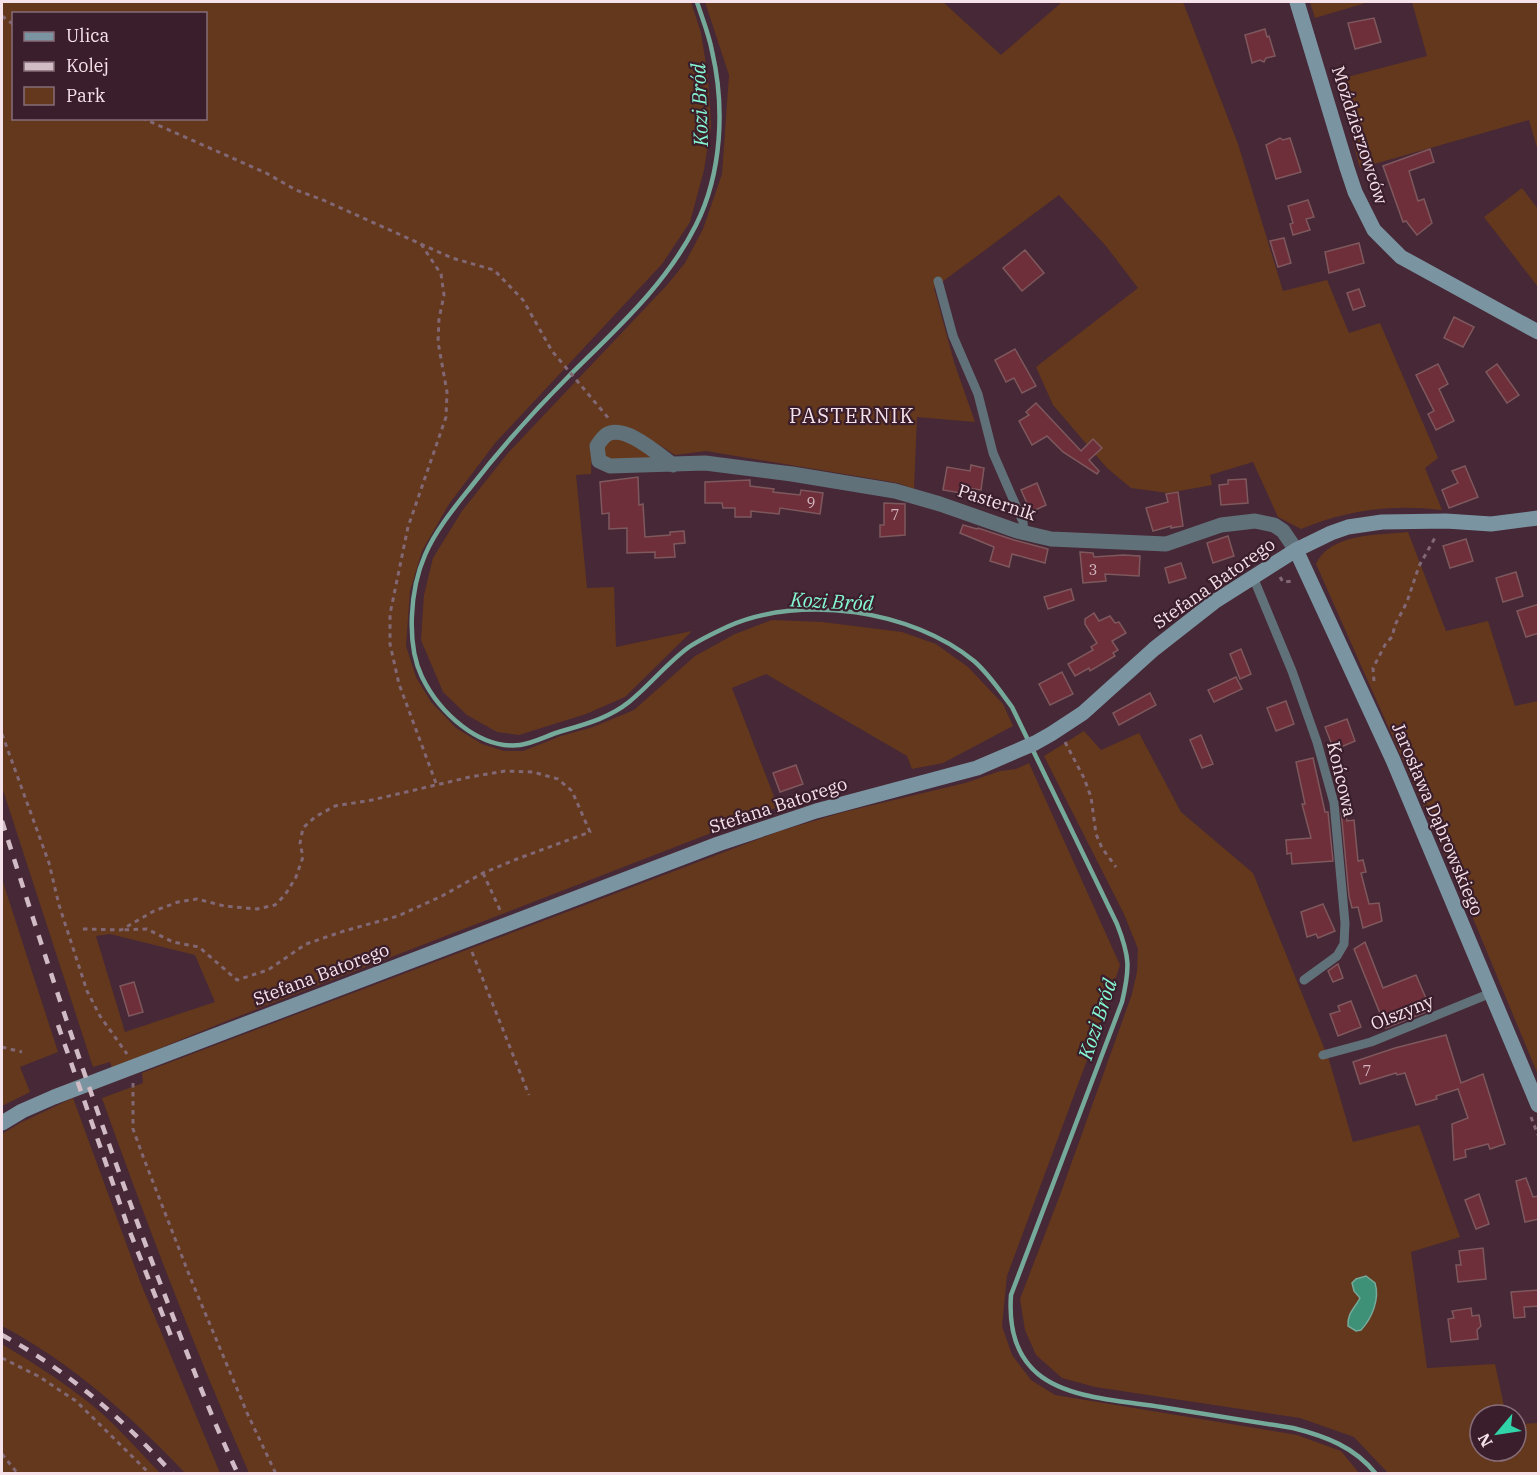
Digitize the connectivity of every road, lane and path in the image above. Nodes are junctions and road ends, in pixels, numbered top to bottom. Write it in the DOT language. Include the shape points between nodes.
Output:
graph roads {
  1 [pos="1298,2"];
  2 [pos="147,120"];
  3 [pos="421,244"];
  4 [pos="938,281"];
  5 [pos="1539,332"];
  6 [pos="620,431"];
  7 [pos="673,465"];
  8 [pos="1539,518"];
  9 [pos="1446,521"];
  10 [pos="1024,533"];
  11 [pos="1296,550"];
  12 [pos="1252,578"];
  13 [pos="1367,703"];
  14 [pos="1055,732"];
  15 [pos="2,734"];
  16 [pos="436,786"];
  17 [pos="1116,867"];
  18 [pos="483,873"];
  19 [pos="507,924"];
  20 [pos="83,930"];
  21 [pos="121,930"];
  22 [pos="468,939"];
  23 [pos="1304,980"];
  24 [pos="1491,993"];
  25 [pos="2,1047"];
  26 [pos="22,1052"];
  27 [pos="1323,1055"];
  28 [pos="134,1067"];
  29 [pos="529,1095"];
  30 [pos="1539,1105"];
  31 [pos="2,1123"];
  32 [pos="2,1358"];
  33 [pos="2,1454"];
  34 [pos="18,1473"];
  35 [pos="150,1473"];
  36 [pos="276,1473"];
  1 -- 5 [label="street, Moździerzowców" via="1355,192 1374,230 1401,257"];
  2 -- 3 [label="path"];
  3 -- 6 [label="path" via="494,270 523,300 552,351"];
  3 -- 16 [label="path" via="441,274 444,295 438,342 447,392 446,417 408,527 390,614 390,644 399,684"];
  4 -- 10 [label="lane" via="953,336 978,394 993,453 1023,522"];
  6 -- 7 [label="street"];
  6 -- 7 [label="street, Pasternik" via="606,435 597,446 599,461 610,466"];
  7 -- 10 [label="street, Pasternik" via="705,463 895,491"];
  8 -- 9 [label="street, Stefana Batorego" via="1491,524"];
  9 -- 11 [label="street, Stefana Batorego" via="1348,527"];
  9 -- 13 [label="path" via="1419,566 1392,637 1373,668 1376,693"];
  10 -- 11 [label="street, Pasternik" via="1051,539 1166,544 1221,525 1256,521 1283,531"];
  11 -- 12 [label="street, Stefana Batorego"];
  11 -- 13 [label="street, Jarosława Dąbrowskiego"];
  12 -- 14 [label="street, Stefana Batorego" via="1181,627 1083,713"];
  12 -- 23 [label="lane, Końcowa" via="1292,671 1334,803 1344,944 1337,956"];
  13 -- 24 [label="street, Jarosława Dąbrowskiego"];
  14 -- 17 [label="path" via="1084,778 1096,834"];
  14 -- 19 [label="street, Stefana Batorego" via="1013,754 953,776 778,822"];
  15 -- 28 [label="path" via="49,863 87,991"];
  16 -- 18 [label="path" via="515,771 558,779 572,791 590,832"];
  16 -- 21 [label="path" via="335,806 315,817 303,828 303,857 296,877 275,905 257,909 197,899 178,902"];
  18 -- 19 [label="path"];
  18 -- 21 [label="path" via="398,916 306,944 268,970 237,980 199,947 173,942 147,929"];
  19 -- 22 [label="street, Stefana Batorego"];
  20 -- 21 [label="path"];
  22 -- 28 [label="street, Stefana Batorego"];
  22 -- 29 [label="path"];
  24 -- 27 [label="lane, Olszyny" via="1371,1042"];
  24 -- 30 [label="street, Jarosława Dąbrowskiego"];
  25 -- 26 [label="path"];
  28 -- 31 [label="street, Stefana Batorego" via="54,1097"];
  28 -- 36 [label="path" via="133,1129 190,1277"];
  32 -- 35 [label="path" via="76,1401"];
  33 -- 34 [label="path"];
}
